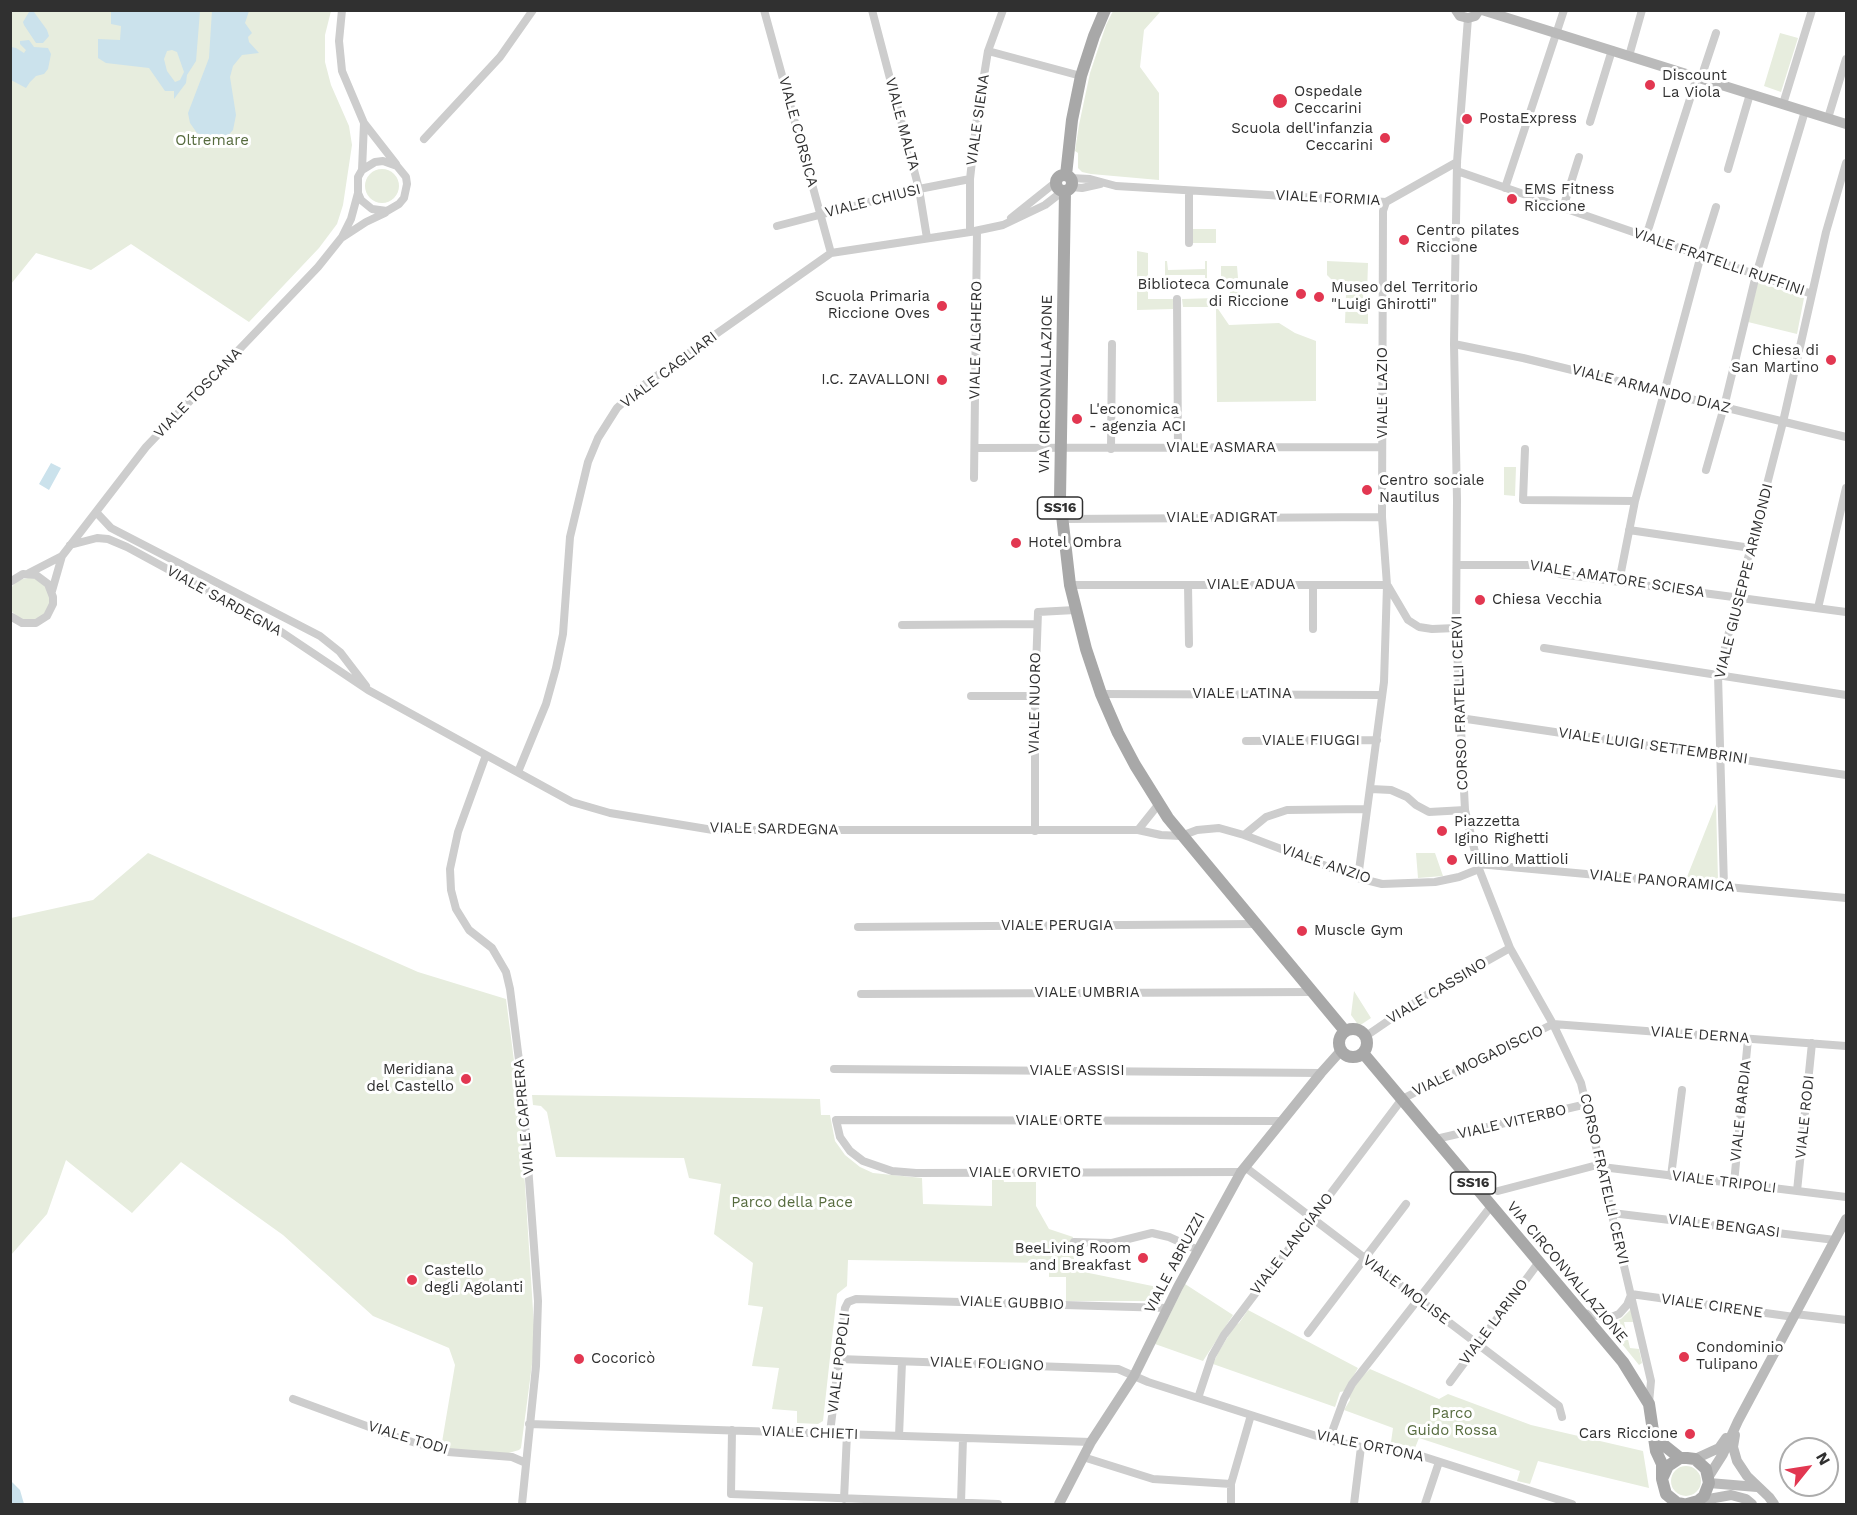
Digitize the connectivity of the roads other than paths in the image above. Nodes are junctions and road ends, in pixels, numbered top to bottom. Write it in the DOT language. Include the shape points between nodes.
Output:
graph roads {
  1 [pos="342,10"];
  2 [pos="533,10"];
  3 [pos="764,10"];
  4 [pos="872,10"];
  5 [pos="1003,10"];
  6 [pos="1105,10"];
  7 [pos="1456,10"];
  8 [pos="1480,10"];
  9 [pos="1564,10"];
  10 [pos="1642,10"];
  11 [pos="1812,10"];
  12 [pos="1468,18"];
  13 [pos="1557,33"];
  14 [pos="1716,33"];
  15 [pos="1612,50"];
  16 [pos="988,51"];
  17 [pos="1629,56"];
  18 [pos="1846,58"];
  19 [pos="1081,76"];
  20 [pos="1699,78"];
  21 [pos="1750,94"];
  22 [pos="1783,104"];
  23 [pos="1805,111"];
  24 [pos="1828,118"];
  25 [pos="1590,122"];
  26 [pos="363,123"];
  27 [pos="1846,124"];
  28 [pos="424,138"];
  29 [pos="1579,157"];
  30 [pos="1846,163"];
  31 [pos="397,166"];
  32 [pos="1457,167"];
  33 [pos="1728,169"];
  34 [pos="362,170"];
  35 [pos="970,179"];
  36 [pos="1065,184"];
  37 [pos="1505,188"];
  38 [pos="919,189"];
  39 [pos="1189,190"];
  40 [pos="358,193"];
  41 [pos="1386,202"];
  42 [pos="1716,207"];
  43 [pos="394,208"];
  44 [pos="1563,208"];
  45 [pos="820,214"];
  46 [pos="1003,225"];
  47 [pos="777,226"];
  48 [pos="974,232"];
  49 [pos="1645,236"];
  50 [pos="342,237"];
  51 [pos="927,238"];
  52 [pos="1189,243"];
  53 [pos="831,253"];
  54 [pos="1701,255"];
  55 [pos="1756,274"];
  56 [pos="1812,294"];
  57 [pos="1177,299"];
  58 [pos="1112,344"];
  59 [pos="1454,344"];
  60 [pos="1664,393"];
  61 [pos="1724,407"];
  62 [pos="1783,422"];
  63 [pos="1846,437"];
  64 [pos="1382,447"];
  65 [pos="975,448"];
  66 [pos="1178,448"];
  67 [pos="1059,449"];
  68 [pos="1111,449"];
  69 [pos="1525,449"];
  70 [pos="1706,470"];
  71 [pos="974,478"];
  72 [pos="1846,488"];
  73 [pos="1635,501"];
  74 [pos="96,512"];
  75 [pos="1382,517"];
  76 [pos="1061,519"];
  77 [pos="1629,530"];
  78 [pos="70,545"];
  79 [pos="1750,548"];
  80 [pos="62,556"];
  81 [pos="1457,565"];
  82 [pos="28,574"];
  83 [pos="15,576"];
  84 [pos="10,582"];
  85 [pos="1619,582"];
  86 [pos="1070,585"];
  87 [pos="1188,585"];
  88 [pos="1313,585"];
  89 [pos="1387,585"];
  90 [pos="52,591"];
  91 [pos="1738,597"];
  92 [pos="1818,608"];
  93 [pos="1075,610"];
  94 [pos="1846,612"];
  95 [pos="10,616"];
  96 [pos="1036,624"];
  97 [pos="902,625"];
  98 [pos="1313,628"];
  99 [pos="1456,628"];
  100 [pos="1190,644"];
  101 [pos="1544,648"];
  102 [pos="1718,675"];
  103 [pos="368,690"];
  104 [pos="1101,694"];
  105 [pos="1382,695"];
  106 [pos="1846,695"];
  107 [pos="971,696"];
  108 [pos="1035,696"];
  109 [pos="1460,718"];
  110 [pos="1246,741"];
  111 [pos="1377,741"];
  112 [pos="486,755"];
  113 [pos="1721,756"];
  114 [pos="518,772"];
  115 [pos="1846,775"];
  116 [pos="1371,789"];
  117 [pos="1158,805"];
  118 [pos="1366,809"];
  119 [pos="1465,810"];
  120 [pos="1138,830"];
  121 [pos="1035,831"];
  122 [pos="1244,835"];
  123 [pos="1181,836"];
  124 [pos="1478,866"];
  125 [pos="1358,878"];
  126 [pos="1724,886"];
  127 [pos="1846,897"];
  128 [pos="1256,924"];
  129 [pos="858,927"];
  130 [pos="1510,948"];
  131 [pos="1313,992"];
  132 [pos="861,994"];
  133 [pos="1554,1024"];
  134 [pos="1345,1031"];
  135 [pos="1366,1036"];
  136 [pos="1748,1039"];
  137 [pos="1812,1043"];
  138 [pos="1846,1046"];
  139 [pos="1343,1052"];
  140 [pos="1363,1053"];
  141 [pos="834,1069"];
  142 [pos="1321,1073"];
  143 [pos="1682,1090"];
  144 [pos="1402,1099"];
  145 [pos="1587,1104"];
  146 [pos="836,1120"];
  147 [pos="1281,1121"];
  148 [pos="1436,1139"];
  149 [pos="1602,1166"];
  150 [pos="1243,1170"];
  151 [pos="1671,1176"];
  152 [pos="1734,1183"];
  153 [pos="1498,1191"];
  154 [pos="1797,1191"];
  155 [pos="1846,1197"];
  156 [pos="1406,1204"];
  157 [pos="1492,1205"];
  158 [pos="1612,1213"];
  159 [pos="1312,1218"];
  160 [pos="1846,1219"];
  161 [pos="1835,1240"];
  162 [pos="1074,1242"];
  163 [pos="1198,1250"];
  164 [pos="1365,1258"];
  165 [pos="1539,1262"];
  166 [pos="1631,1294"];
  167 [pos="856,1299"];
  168 [pos="1419,1299"];
  169 [pos="1168,1308"];
  170 [pos="1582,1313"];
  171 [pos="1795,1316"];
  172 [pos="1846,1320"];
  173 [pos="1308,1333"];
  174 [pos="1478,1344"];
  175 [pos="839,1359"];
  176 [pos="902,1362"];
  177 [pos="1134,1376"];
  178 [pos="1449,1382"];
  179 [pos="1198,1398"];
  180 [pos="293,1399"];
  181 [pos="1648,1404"];
  182 [pos="1251,1415"];
  183 [pos="1562,1417"];
  184 [pos="1737,1423"];
  185 [pos="530,1424"];
  186 [pos="732,1430"];
  187 [pos="830,1433"];
  188 [pos="848,1434"];
  189 [pos="899,1436"];
  190 [pos="963,1438"];
  191 [pos="1655,1438"];
  192 [pos="1329,1440"];
  193 [pos="1091,1442"];
  194 [pos="1361,1447"];
  195 [pos="1083,1457"];
  196 [pos="1680,1458"];
  197 [pos="1695,1459"];
  198 [pos="1439,1462"];
  199 [pos="525,1463"];
  200 [pos="1662,1479"];
  201 [pos="1709,1479"];
  202 [pos="1231,1484"];
  203 [pos="1757,1487"];
  204 [pos="844,1498"];
  205 [pos="1665,1499"];
  206 [pos="961,1503"];
  207 [pos="522,1504"];
  208 [pos="998,1504"];
  209 [pos="1059,1504"];
  210 [pos="1231,1504"];
  211 [pos="1354,1504"];
  212 [pos="1425,1504"];
  213 [pos="1572,1504"];
  214 [pos="1690,1504"];
  215 [pos="1752,1504"];
  216 [pos="1774,1504"];
  1 -- 26 [label="street" via="342,71"];
  2 -- 28 [label="street" via="501,57"];
  3 -- 45 [label="street, VIALE CORSICA"];
  4 -- 38 [label="street, VIALE MALTA"];
  5 -- 16 [label="street, VIALE SIENA"];
  6 -- 19 [label="main road, VIA CIRCONVALLAZIONE / SS16"];
  7 -- 12 [label="street"];
  8 -- 12 [label="street"];
  8 -- 13 [label="street"];
  9 -- 13 [label="street"];
  10 -- 17 [label="street"];
  11 -- 22 [label="street"];
  12 -- 32 [label="street, CORSO FRATELLI CERVI"];
  13 -- 15 [label="street"];
  13 -- 37 [label="street"];
  14 -- 20 [label="street"];
  15 -- 17 [label="street"];
  15 -- 25 [label="street"];
  16 -- 19 [label="street"];
  16 -- 35 [label="street, VIALE SIENA"];
  17 -- 20 [label="street"];
  18 -- 24 [label="street"];
  19 -- 36 [label="main road, VIA CIRCONVALLAZIONE / SS16"];
  20 -- 21 [label="street"];
  20 -- 49 [label="street"];
  21 -- 22 [label="street"];
  21 -- 33 [label="street"];
  22 -- 23 [label="street"];
  23 -- 24 [label="street"];
  23 -- 55 [label="street"];
  24 -- 27 [label="street"];
  26 -- 31 [label="street"];
  26 -- 34 [label="street"];
  29 -- 44 [label="street"];
  30 -- 56 [label="street, VIALE GIUSEPPE ARIMONDI"];
  31 -- 34 [label="street" via="383,161"];
  31 -- 43 [label="street" via="406,177 406,192"];
  32 -- 37 [label="street, VIALE FRATELLI RUFFINI"];
  32 -- 41 [label="street, VIALE FORMIA"];
  32 -- 59 [label="street, CORSO FRATELLI CERVI"];
  34 -- 40 [label="street"];
  35 -- 38 [label="street, VIALE CHIUSI"];
  35 -- 48 [label="street, VIALE SIENA"];
  36 -- 39 [label="street, VIALE FORMIA" via="1082,188 1101,183"];
  36 -- 46 [label="street, VIALE CAGLIARI"];
  36 -- 46 [label="street, VIALE CAGLIARI" via="1045,205"];
  36 -- 67 [label="main road, VIA CIRCONVALLAZIONE / SS16"];
  37 -- 44 [label="street, VIALE FRATELLI RUFFINI"];
  38 -- 45 [label="street, VIALE CHIUSI"];
  38 -- 51 [label="street, VIALE MALTA"];
  39 -- 41 [label="street, VIALE FORMIA"];
  39 -- 52 [label="street"];
  40 -- 43 [label="street" via="372,209"];
  40 -- 50 [label="street, VIALE TOSCANA"];
  41 -- 64 [label="street, VIALE LAZIO"];
  42 -- 54 [label="street"];
  43 -- 50 [label="street, VIALE TOSCANA"];
  44 -- 49 [label="street, VIALE FRATELLI RUFFINI"];
  45 -- 47 [label="street, VIALE CHIUSI"];
  45 -- 53 [label="street, VIALE CORSICA"];
  46 -- 48 [label="street, VIALE CAGLIARI"];
  48 -- 51 [label="street, VIALE CAGLIARI"];
  48 -- 65 [label="street, VIALE ALGHERO"];
  49 -- 54 [label="street, VIALE FRATELLI RUFFINI"];
  50 -- 74 [label="street, VIALE TOSCANA" via="146,447"];
  51 -- 53 [label="street, VIALE CAGLIARI"];
  53 -- 114 [label="street, VIALE CAGLIARI" via="638,389 617,408 598,438 573,517 563,634 556,668"];
  54 -- 55 [label="street, VIALE FRATELLI RUFFINI"];
  54 -- 60 [label="street"];
  55 -- 56 [label="street, VIALE FRATELLI RUFFINI"];
  55 -- 61 [label="street"];
  56 -- 62 [label="street, VIALE GIUSEPPE ARIMONDI"];
  57 -- 66 [label="street"];
  58 -- 68 [label="street"];
  59 -- 60 [label="street, VIALE ARMANDO DIAZ"];
  59 -- 81 [label="street, CORSO FRATELLI CERVI"];
  60 -- 61 [label="street, VIALE ARMANDO DIAZ"];
  60 -- 73 [label="street"];
  61 -- 62 [label="street, VIALE ARMANDO DIAZ"];
  61 -- 70 [label="street"];
  62 -- 63 [label="street, VIALE ARMANDO DIAZ"];
  62 -- 79 [label="street, VIALE GIUSEPPE ARIMONDI"];
  64 -- 66 [label="street, VIALE ASMARA"];
  64 -- 75 [label="street, VIALE LAZIO"];
  65 -- 67 [label="street"];
  65 -- 71 [label="street, VIALE ALGHERO"];
  66 -- 68 [label="street, VIALE ASMARA"];
  67 -- 68 [label="street, VIALE ASMARA"];
  67 -- 76 [label="main road, VIA CIRCONVALLAZIONE / SS16"];
  69 -- 73 [label="street" via="1523,500"];
  72 -- 92 [label="street"];
  73 -- 77 [label="street"];
  74 -- 78 [label="street, VIALE TOSCANA"];
  74 -- 103 [label="street, VIALE SARDEGNA" via="111,528 320,636 340,652"];
  75 -- 76 [label="street, VIALE ADIGRAT"];
  75 -- 89 [label="street, VIALE LAZIO"];
  76 -- 86 [label="main road, VIA CIRCONVALLAZIONE / SS16"];
  77 -- 79 [label="street"];
  77 -- 85 [label="street"];
  78 -- 80 [label="street, VIALE TOSCANA"];
  78 -- 103 [label="street, VIALE SARDEGNA" via="97,538 127,547 274,627"];
  79 -- 91 [label="street, VIALE GIUSEPPE ARIMONDI"];
  80 -- 82 [label="street, VIALE TOSCANA"];
  80 -- 90 [label="street, VIALE TOSCANA"];
  81 -- 85 [label="street, VIALE AMATORE SCIESA" via="1533,565 1560,574"];
  81 -- 99 [label="street, CORSO FRATELLI CERVI"];
  82 -- 83 [label="street, VIALE TOSCANA"];
  82 -- 90 [label="street" via="43,579"];
  83 -- 84 [label="street"];
  85 -- 91 [label="street, VIALE AMATORE SCIESA"];
  86 -- 87 [label="street, VIALE ADUA"];
  86 -- 93 [label="main road, VIA CIRCONVALLAZIONE / SS16"];
  87 -- 88 [label="street, VIALE ADUA"];
  87 -- 100 [label="street, VIALE ADUA"];
  88 -- 89 [label="street, VIALE ADUA"];
  88 -- 98 [label="street, VIALE ADUA"];
  89 -- 99 [label="street, VIALE LAZIO" via="1408,620 1419,627"];
  89 -- 105 [label="street, VIALE LAZIO"];
  90 -- 95 [label="street, VIALE TOSCANA" via="51,610 42,620 22,623"];
  91 -- 92 [label="street, VIALE AMATORE SCIESA"];
  91 -- 102 [label="street, VIALE GIUSEPPE ARIMONDI"];
  92 -- 94 [label="street, VIALE AMATORE SCIESA"];
  93 -- 96 [label="street" via="1038,612"];
  93 -- 104 [label="main road, VIA CIRCONVALLAZIONE / SS16"];
  96 -- 97 [label="street"];
  96 -- 108 [label="street, VIALE NUORO"];
  99 -- 109 [label="street, CORSO FRATELLI CERVI"];
  101 -- 102 [label="street"];
  102 -- 106 [label="street"];
  102 -- 113 [label="street, VIALE GIUSEPPE ARIMONDI"];
  103 -- 112 [label="street, VIALE SARDEGNA"];
  104 -- 105 [label="street, VIALE LATINA"];
  104 -- 117 [label="main road, VIA CIRCONVALLAZIONE / SS16"];
  105 -- 111 [label="street, VIALE LAZIO"];
  107 -- 108 [label="street"];
  108 -- 121 [label="street, VIALE NUORO"];
  109 -- 113 [label="street, VIALE LUIGI SETTEMBRINI"];
  109 -- 119 [label="street, CORSO FRATELLI CERVI"];
  110 -- 111 [label="street, VIALE FIUGGI"];
  111 -- 116 [label="street, VIALE LAZIO"];
  112 -- 114 [label="street, VIALE SARDEGNA"];
  112 -- 185 [label="street, VIALE CAPRERA" via="458,832 450,868 451,890 456,909 469,930 492,948 506,972 510,989 522,1084 538,1301"];
  113 -- 115 [label="street, VIALE LUIGI SETTEMBRINI"];
  113 -- 126 [label="street, VIALE GIUSEPPE ARIMONDI"];
  114 -- 121 [label="street, VIALE SARDEGNA" via="590,809 713,830"];
  116 -- 118 [label="street, VIALE LAZIO"];
  116 -- 119 [label="street" via="1390,790 1429,812"];
  117 -- 120 [label="street"];
  117 -- 123 [label="main road, VIA CIRCONVALLAZIONE / SS16"];
  118 -- 122 [label="street" via="1287,810 1266,817"];
  118 -- 125 [label="street, VIALE LAZIO"];
  119 -- 124 [label="street, CORSO FRATELLI CERVI"];
  120 -- 121 [label="street, VIALE SARDEGNA"];
  120 -- 123 [label="street, VIALE SARDEGNA"];
  122 -- 123 [label="street, VIALE ANZIO" via="1219,828"];
  122 -- 125 [label="street, VIALE ANZIO"];
  123 -- 128 [label="main road, VIA CIRCONVALLAZIONE / SS16"];
  124 -- 125 [label="street, VIALE ANZIO" via="1459,877 1435,882 1382,884"];
  124 -- 126 [label="street, VIALE PANORAMICA"];
  124 -- 130 [label="street, CORSO FRATELLI CERVI"];
  126 -- 127 [label="street, VIALE PANORAMICA"];
  128 -- 129 [label="street, VIALE PERUGIA"];
  128 -- 131 [label="main road, VIA CIRCONVALLAZIONE / SS16"];
  130 -- 133 [label="street, CORSO FRATELLI CERVI"];
  130 -- 135 [label="street, VIALE CASSINO" via="1423,997"];
  131 -- 132 [label="street, VIALE UMBRIA"];
  131 -- 134 [label="main road, VIA CIRCONVALLAZIONE / SS16"];
  133 -- 136 [label="street, VIALE DERNA"];
  133 -- 144 [label="street, VIALE MOGADISCIO"];
  133 -- 145 [label="street, CORSO FRATELLI CERVI"];
  134 -- 135 [label="main road" via="1359,1030"];
  134 -- 139 [label="main road" via="1339,1044"];
  135 -- 140 [label="main road"];
  136 -- 137 [label="street, VIALE DERNA"];
  136 -- 152 [label="street, VIALE BARDIA"];
  137 -- 138 [label="street, VIALE DERNA"];
  137 -- 154 [label="street, VIALE RODI"];
  139 -- 140 [label="main road" via="1355,1057"];
  139 -- 142 [label="street, VIALE ABRUZZI"];
  140 -- 144 [label="main road, VIA CIRCONVALLAZIONE / SS16"];
  141 -- 142 [label="street, VIALE ASSISI"];
  142 -- 147 [label="street, VIALE ABRUZZI"];
  143 -- 151 [label="street"];
  144 -- 148 [label="main road, VIA CIRCONVALLAZIONE / SS16"];
  144 -- 159 [label="street, VIALE LANCIANO"];
  145 -- 148 [label="street, VIALE VITERBO"];
  145 -- 149 [label="street, CORSO FRATELLI CERVI"];
  146 -- 147 [label="street, VIALE ORTE"];
  146 -- 150 [label="street, VIALE ORVIETO" via="840,1137 850,1151 863,1161 892,1172"];
  147 -- 150 [label="street, VIALE ABRUZZI"];
  148 -- 157 [label="main road, VIA CIRCONVALLAZIONE / SS16"];
  149 -- 151 [label="street, VIALE TRIPOLI"];
  149 -- 153 [label="street"];
  149 -- 158 [label="street, CORSO FRATELLI CERVI"];
  150 -- 159 [label="street, VIALE MOLISE"];
  150 -- 163 [label="street, VIALE ABRUZZI"];
  151 -- 152 [label="street, VIALE TRIPOLI"];
  152 -- 154 [label="street, VIALE TRIPOLI"];
  154 -- 155 [label="street, VIALE TRIPOLI"];
  156 -- 164 [label="street"];
  157 -- 165 [label="main road, VIA CIRCONVALLAZIONE / SS16"];
  157 -- 168 [label="street"];
  158 -- 161 [label="street, VIALE BENGASI"];
  158 -- 166 [label="street, CORSO FRATELLI CERVI"];
  159 -- 164 [label="street, VIALE MOLISE"];
  159 -- 179 [label="street, VIALE LANCIANO" via="1224,1335 1212,1356"];
  160 -- 161 [label="street"];
  161 -- 171 [label="street"];
  162 -- 163 [label="street" via="1112,1243 1152,1233"];
  163 -- 169 [label="street, VIALE ABRUZZI"];
  164 -- 168 [label="street, VIALE MOLISE"];
  164 -- 173 [label="street"];
  165 -- 170 [label="main road, VIA CIRCONVALLAZIONE / SS16"];
  165 -- 174 [label="street, VIALE LARINO"];
  166 -- 170 [label="street" via="1619,1314 1609,1318"];
  166 -- 171 [label="street, VIALE CIRENE"];
  166 -- 181 [label="street, CORSO FRATELLI CERVI" via="1651,1381"];
  167 -- 169 [label="street, VIALE GUBBIO"];
  167 -- 175 [label="street, VIALE POPOLI" via="845,1308"];
  168 -- 174 [label="street, VIALE MOLISE"];
  168 -- 192 [label="street" via="1352,1384"];
  169 -- 177 [label="street, VIALE ABRUZZI"];
  170 -- 181 [label="main road, VIA CIRCONVALLAZIONE / SS16" via="1623,1362"];
  171 -- 172 [label="street, VIALE CIRENE"];
  171 -- 184 [label="street"];
  174 -- 178 [label="street, VIALE LARINO"];
  174 -- 183 [label="street, VIALE MOLISE" via="1559,1406"];
  175 -- 176 [label="street, VIALE FOLIGNO"];
  175 -- 187 [label="street, VIALE POPOLI"];
  176 -- 177 [label="street, VIALE FOLIGNO" via="1118,1369"];
  176 -- 189 [label="street"];
  177 -- 179 [label="street, VIALE ORTONA"];
  177 -- 193 [label="street, VIALE ABRUZZI"];
  179 -- 182 [label="street, VIALE ORTONA"];
  180 -- 199 [label="street, VIALE TODI" via="448,1452 512,1457"];
  181 -- 191 [label="main road, SS16"];
  182 -- 192 [label="street, VIALE ORTONA"];
  182 -- 202 [label="street"];
  184 -- 197 [label="street" via="1719,1448"];
  184 -- 201 [label="street"];
  184 -- 203 [label="street" via="1733,1447 1737,1461"];
  185 -- 186 [label="street, VIALE CHIETI"];
  185 -- 199 [label="street, VIALE CAPRERA"];
  186 -- 187 [label="street, VIALE CHIETI"];
  186 -- 204 [label="street" via="731,1494"];
  187 -- 188 [label="street, VIALE CHIETI"];
  188 -- 189 [label="street, VIALE CHIETI"];
  188 -- 204 [label="street"];
  189 -- 190 [label="street, VIALE CHIETI"];
  190 -- 193 [label="street, VIALE CHIETI"];
  190 -- 206 [label="street"];
  191 -- 196 [label="main road"];
  191 -- 200 [label="main road, SS16"];
  192 -- 194 [label="street, VIALE ORTONA"];
  193 -- 195 [label="street, VIALE ABRUZZI"];
  194 -- 198 [label="street, VIALE ORTONA" via="1409,1452"];
  194 -- 211 [label="street"];
  195 -- 202 [label="street" via="1153,1479"];
  195 -- 209 [label="street, VIALE ABRUZZI"];
  196 -- 197 [label="main road"];
  196 -- 200 [label="main road" via="1668,1466"];
  197 -- 201 [label="main road" via="1706,1469"];
  198 -- 212 [label="street"];
  198 -- 213 [label="street, VIALE ORTONA"];
  199 -- 207 [label="street, VIALE CAPRERA"];
  200 -- 205 [label="main road"];
  201 -- 203 [label="street" via="1728,1486"];
  201 -- 214 [label="main road" via="1708,1490"];
  202 -- 210 [label="street"];
  203 -- 216 [label="street"];
  204 -- 206 [label="street"];
  205 -- 214 [label="main road"];
  206 -- 208 [label="street"];
  214 -- 215 [label="street" via="1731,1495"];
}
